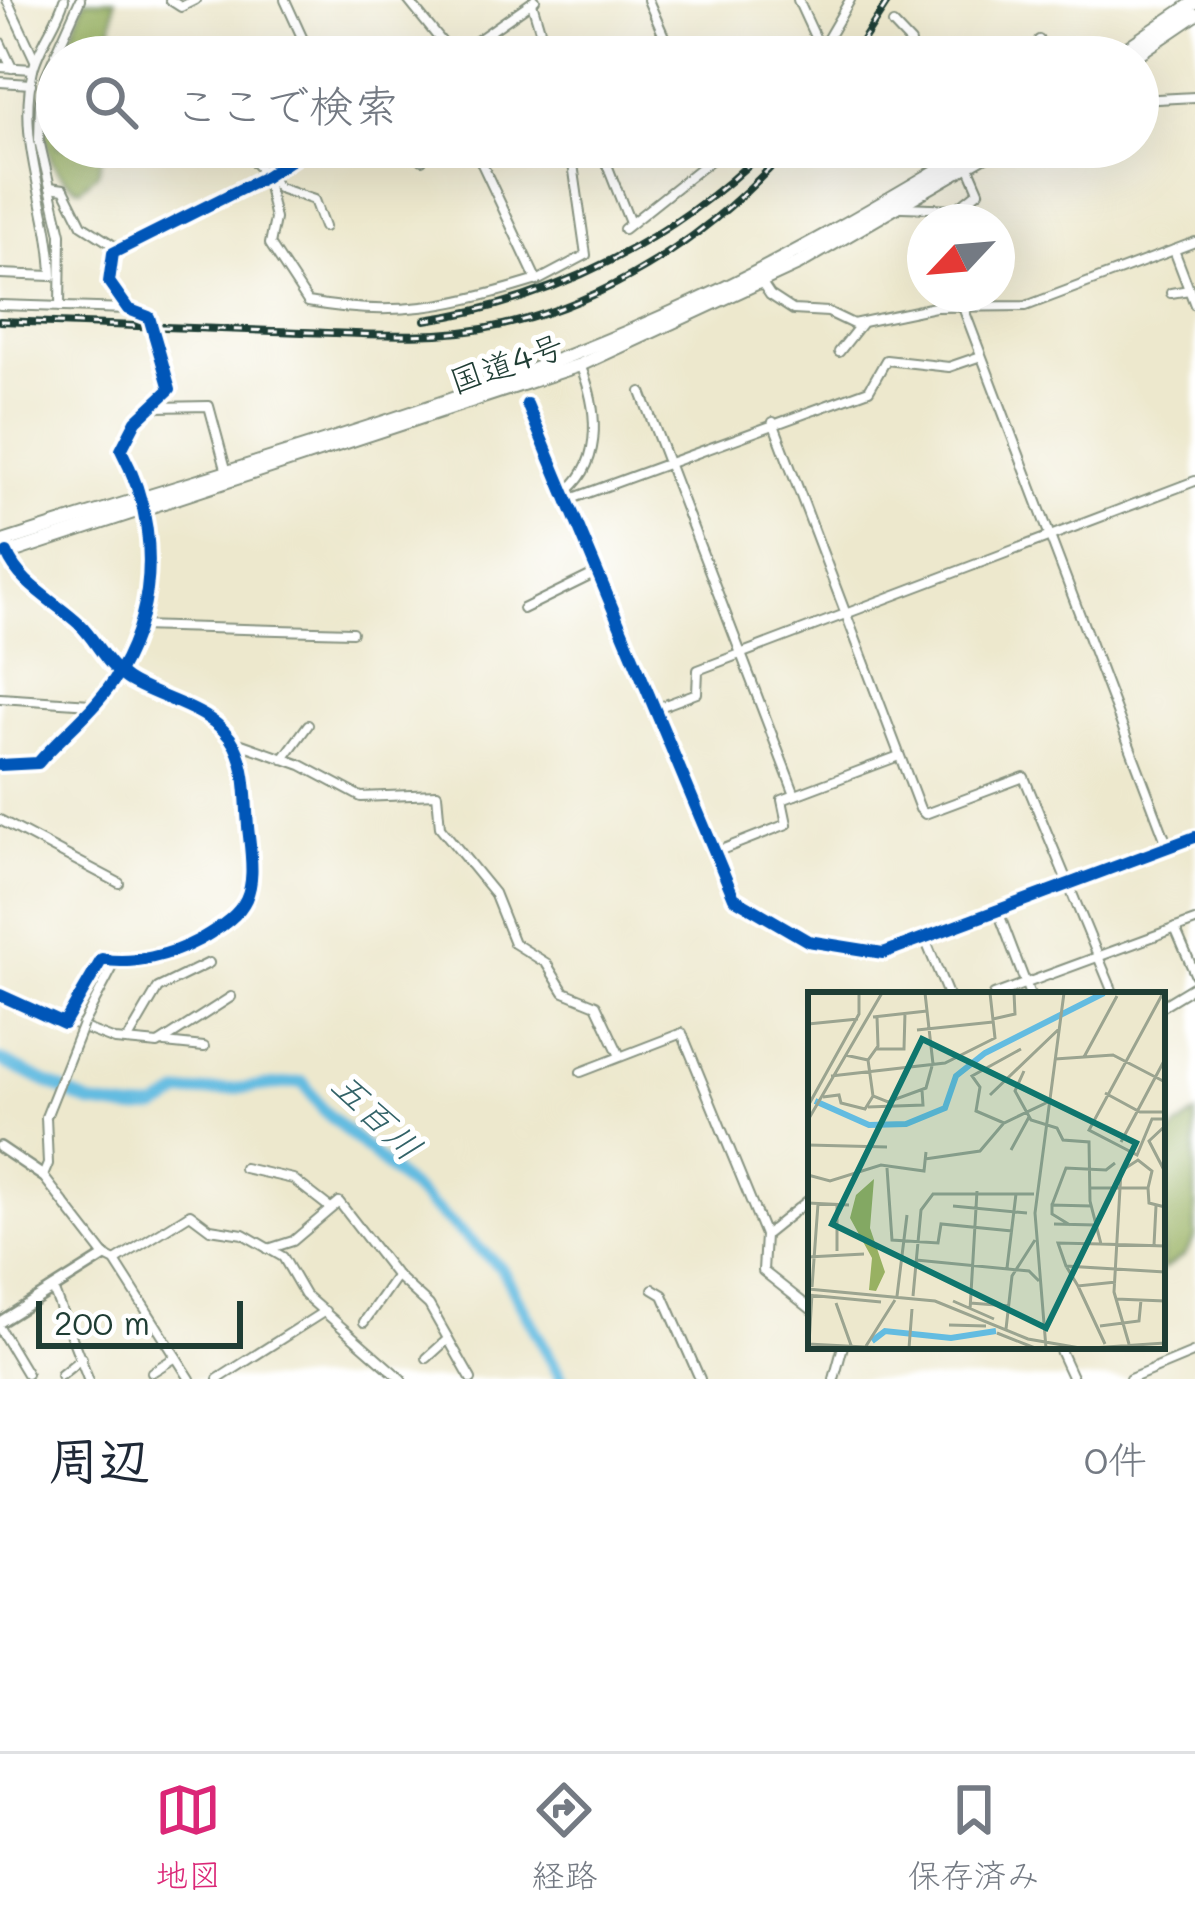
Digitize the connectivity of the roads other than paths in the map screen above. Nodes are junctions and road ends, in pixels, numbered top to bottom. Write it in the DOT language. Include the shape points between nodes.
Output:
graph roads {
  1 [pos="7,0"];
  2 [pos="64,0"];
  3 [pos="80,0"];
  4 [pos="170,0"];
  5 [pos="195,0"];
  6 [pos="285,0"];
  7 [pos="409,0"];
  8 [pos="648,0"];
  9 [pos="798,0"];
  10 [pos="850,0"];
  11 [pos="533,2"];
  12 [pos="1195,2"];
  13 [pos="1195,15"];
  14 [pos="892,23"];
  15 [pos="47,36"];
  16 [pos="64,36"];
  17 [pos="301,36"];
  18 [pos="437,36"];
  19 [pos="484,36"];
  20 [pos="542,36"];
  21 [pos="664,36"];
  22 [pos="811,36"];
  23 [pos="829,36"];
  24 [pos="903,36"];
  25 [pos="1145,36"];
  26 [pos="1159,39"];
  27 [pos="0,42"];
  28 [pos="36,61"];
  29 [pos="34,65"];
  30 [pos="0,67"];
  31 [pos="12,68"];
  32 [pos="0,82"];
  33 [pos="31,84"];
  34 [pos="1195,97"];
  35 [pos="1159,99"];
  36 [pos="46,168"];
  37 [pos="259,168"];
  38 [pos="278,168"];
  39 [pos="483,168"];
  40 [pos="574,168"];
  41 [pos="607,168"];
  42 [pos="696,168"];
  43 [pos="942,168"];
  44 [pos="950,168"];
  45 [pos="972,168"];
  46 [pos="266,176"];
  47 [pos="50,187"];
  48 [pos="965,204"];
  49 [pos="902,207"];
  50 [pos="907,207"];
  51 [pos="324,227"];
  52 [pos="1195,242"];
  53 [pos="116,248"];
  54 [pos="1174,250"];
  55 [pos="0,274"];
  56 [pos="56,276"];
  57 [pos="534,281"];
  58 [pos="763,283"];
  59 [pos="1189,290"];
  60 [pos="1171,293"];
  61 [pos="0,305"];
  62 [pos="1195,305"];
  63 [pos="1015,306"];
  64 [pos="60,307"];
  65 [pos="128,309"];
  66 [pos="907,311"];
  67 [pos="967,312"];
  68 [pos="862,322"];
  69 [pos="838,352"];
  70 [pos="981,356"];
  71 [pos="577,359"];
  72 [pos="640,392"];
  73 [pos="527,404"];
  74 [pos="154,407"];
  75 [pos="773,422"];
  76 [pos="668,462"];
  77 [pos="226,469"];
  78 [pos="1195,481"];
  79 [pos="569,495"];
  80 [pos="143,503"];
  81 [pos="1050,536"];
  82 [pos="2,551"];
  83 [pos="600,571"];
  84 [pos="524,609"];
  85 [pos="845,613"];
  86 [pos="138,626"];
  87 [pos="352,632"];
  88 [pos="742,653"];
  89 [pos="118,673"];
  90 [pos="0,698"];
  91 [pos="92,704"];
  92 [pos="657,708"];
  93 [pos="308,725"];
  94 [pos="233,741"];
  95 [pos="899,755"];
  96 [pos="283,759"];
  97 [pos="0,765"];
  98 [pos="795,795"];
  99 [pos="0,820"];
  100 [pos="1195,837"];
  101 [pos="1168,847"];
  102 [pos="716,852"];
  103 [pos="119,883"];
  104 [pos="1069,885"];
  105 [pos="998,911"];
  106 [pos="1195,921"];
  107 [pos="1175,928"];
  108 [pos="926,939"];
  109 [pos="1099,957"];
  110 [pos="116,962"];
  111 [pos="208,963"];
  112 [pos="1195,974"];
  113 [pos="1026,984"];
  114 [pos="1195,986"];
  115 [pos="947,992"];
  116 [pos="1003,992"];
  117 [pos="1029,992"];
  118 [pos="1113,992"];
  119 [pos="0,995"];
  120 [pos="231,997"];
  121 [pos="1165,1004"];
  122 [pos="68,1022"];
  123 [pos="127,1041"];
  124 [pos="165,1042"];
  125 [pos="204,1047"];
  126 [pos="620,1056"];
  127 [pos="581,1072"];
  128 [pos="0,1147"];
  129 [pos="244,1168"];
  130 [pos="43,1176"];
  131 [pos="808,1200"];
  132 [pos="328,1207"];
  133 [pos="765,1235"];
  134 [pos="266,1250"];
  135 [pos="110,1258"];
  136 [pos="397,1275"];
  137 [pos="52,1288"];
  138 [pos="653,1289"];
  139 [pos="808,1307"];
  140 [pos="325,1311"];
  141 [pos="364,1322"];
  142 [pos="0,1326"];
  143 [pos="448,1339"];
  144 [pos="842,1349"];
  145 [pos="1059,1349"];
  146 [pos="1195,1352"];
  147 [pos="82,1358"];
  148 [pos="176,1358"];
  149 [pos="427,1358"];
  150 [pos="152,1372"];
  151 [pos="28,1374"];
  152 [pos="61,1375"];
  153 [pos="88,1379"];
  154 [pos="190,1379"];
  155 [pos="218,1379"];
  156 [pos="400,1379"];
  157 [pos="470,1379"];
  158 [pos="700,1379"];
  159 [pos="834,1379"];
  160 [pos="1073,1379"];
  161 [pos="1130,1379"];
  1 -- 29 [label="street"];
  2 -- 15 [label="street"];
  3 -- 16 [label="street"];
  4 -- 5 [label="street" via="181,7"];
  6 -- 17 [label="street"];
  7 -- 18 [label="street"];
  8 -- 21 [label="street"];
  9 -- 22 [label="street"];
  10 -- 23 [label="street"];
  11 -- 19 [label="street"];
  11 -- 20 [label="street"];
  12 -- 25 [label="highway"];
  13 -- 26 [label="highway"];
  14 -- 24 [label="street"];
  27 -- 31 [label="street"];
  28 -- 29 [label="street"];
  29 -- 31 [label="street"];
  29 -- 33 [label="street"];
  30 -- 31 [label="street"];
  32 -- 33 [label="street"];
  33 -- 56 [label="street" via="28,150"];
  34 -- 35 [label="street"];
  36 -- 47 [label="street"];
  37 -- 46 [label="street"];
  38 -- 46 [label="street"];
  39 -- 57 [label="street"];
  40 -- 57 [label="street" via="586,255"];
  41 -- 42 [label="street" via="627,226"];
  43 -- 71 [label="highway, 国道4号" via="758,273"];
  44 -- 49 [label="highway, 国道4号"];
  45 -- 48 [label="street" via="979,191"];
  46 -- 51 [label="street" via="314,200"];
  46 -- 53 [label="street"];
  46 -- 57 [label="street" via="275,219 270,244 308,302 384,313"];
  47 -- 53 [label="street" via="64,188 82,225"];
  47 -- 56 [label="street" via="62,233"];
  49 -- 50 [label="street"];
  49 -- 58 [label="highway, 国道4号"];
  52 -- 54 [label="street"];
  53 -- 65 [label="street" via="109,282"];
  54 -- 59 [label="street"];
  54 -- 63 [label="street"];
  55 -- 56 [label="street"];
  56 -- 64 [label="street"];
  58 -- 68 [label="street" via="794,310"];
  58 -- 71 [label="highway, 国道4号"];
  59 -- 60 [label="street"];
  59 -- 62 [label="street"];
  61 -- 64 [label="street"];
  64 -- 65 [label="street"];
  65 -- 74 [label="street" via="149,317 170,384"];
  66 -- 68 [label="street"];
  67 -- 70 [label="street"];
  68 -- 69 [label="street"];
  70 -- 75 [label="street" via="949,367 886,360 874,388"];
  70 -- 81 [label="street"];
  71 -- 77 [label="highway, 国道4号"];
  71 -- 79 [label="street" via="594,439"];
  71 -- 80 [label="highway, 国道4号"];
  72 -- 76 [label="street"];
  73 -- 79 [label="street"];
  74 -- 77 [label="street" via="209,406"];
  74 -- 80 [label="street" via="121,450"];
  75 -- 76 [label="street"];
  75 -- 85 [label="street"];
  76 -- 79 [label="street"];
  76 -- 88 [label="street"];
  77 -- 80 [label="highway, 国道4号"];
  78 -- 81 [label="street"];
  79 -- 83 [label="street"];
  80 -- 82 [label="highway, 国道4号"];
  80 -- 86 [label="street" via="151,583"];
  81 -- 85 [label="street"];
  81 -- 101 [label="street"];
  82 -- 89 [label="street"];
  83 -- 84 [label="street"];
  83 -- 92 [label="street"];
  85 -- 88 [label="street"];
  85 -- 95 [label="street"];
  86 -- 87 [label="street"];
  86 -- 89 [label="street"];
  88 -- 92 [label="street" via="698,670 698,693"];
  88 -- 98 [label="street"];
  89 -- 91 [label="street"];
  89 -- 94 [label="street" via="198,713"];
  90 -- 91 [label="street"];
  91 -- 97 [label="street" via="38,763"];
  92 -- 102 [label="street"];
  93 -- 96 [label="street"];
  94 -- 96 [label="street"];
  94 -- 110 [label="street" via="246,785 253,866 247,902 236,918 179,950"];
  95 -- 98 [label="street"];
  95 -- 104 [label="street" via="925,814 1024,777"];
  96 -- 126 [label="street" via="362,797 437,794 440,827 494,893 508,934 546,963 564,992 596,1004"];
  98 -- 102 [label="street" via="780,803 787,824"];
  99 -- 103 [label="street"];
  100 -- 101 [label="street"];
  101 -- 104 [label="street"];
  102 -- 108 [label="street" via="740,905 808,941 883,953"];
  104 -- 105 [label="street"];
  104 -- 109 [label="street"];
  105 -- 108 [label="street"];
  105 -- 113 [label="street"];
  106 -- 107 [label="street"];
  107 -- 109 [label="street"];
  107 -- 112 [label="street"];
  108 -- 115 [label="street"];
  109 -- 113 [label="street"];
  109 -- 118 [label="street"];
  110 -- 122 [label="street" via="103,959"];
  110 -- 130 [label="street, bridge" via="46,1117"];
  111 -- 123 [label="street" via="158,988"];
  113 -- 116 [label="street"];
  113 -- 117 [label="street"];
  114 -- 121 [label="street"];
  119 -- 122 [label="street"];
  120 -- 124 [label="street"];
  122 -- 123 [label="street"];
  123 -- 124 [label="street"];
  124 -- 125 [label="street"];
  126 -- 127 [label="street"];
  126 -- 133 [label="street" via="682,1033"];
  128 -- 130 [label="street"];
  129 -- 132 [label="street" via="293,1179"];
  130 -- 135 [label="street"];
  131 -- 133 [label="street"];
  132 -- 134 [label="street" via="293,1241"];
  132 -- 136 [label="street" via="343,1205"];
  133 -- 139 [label="street" via="765,1275"];
  134 -- 135 [label="street" via="190,1214"];
  134 -- 140 [label="street" via="285,1259 305,1295"];
  135 -- 137 [label="street"];
  135 -- 148 [label="street"];
  136 -- 141 [label="street"];
  136 -- 143 [label="street" via="429,1305"];
  137 -- 142 [label="street"];
  137 -- 147 [label="street"];
  138 -- 158 [label="street" via="663,1295"];
  140 -- 155 [label="street"];
  140 -- 156 [label="street"];
  142 -- 151 [label="street"];
  143 -- 149 [label="street"];
  143 -- 157 [label="street"];
  144 -- 159 [label="street"];
  145 -- 160 [label="street"];
  146 -- 161 [label="street"];
  147 -- 152 [label="street"];
  147 -- 153 [label="street"];
  148 -- 150 [label="street"];
  148 -- 154 [label="street"];
}
